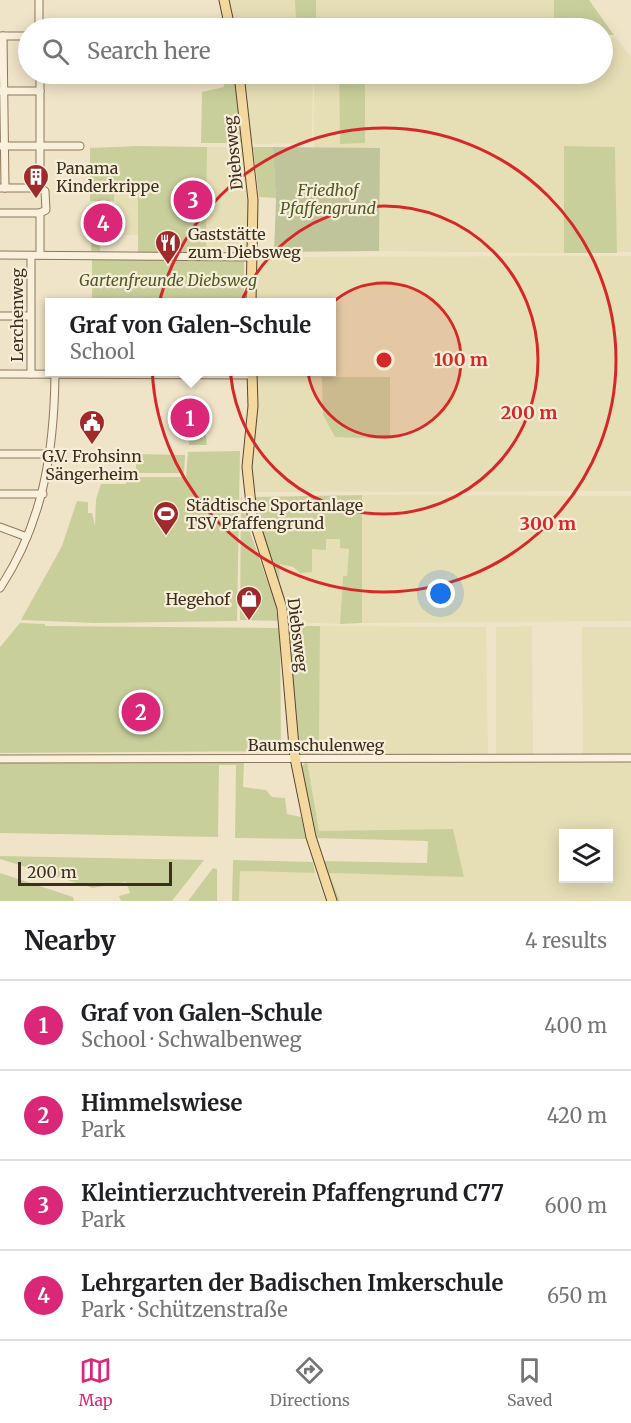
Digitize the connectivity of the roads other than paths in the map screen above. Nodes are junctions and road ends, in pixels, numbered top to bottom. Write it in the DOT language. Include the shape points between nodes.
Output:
graph roads {
  1 [pos="39,0"];
  2 [pos="224,0"];
  3 [pos="39,18"];
  4 [pos="228,18"];
  5 [pos="2,36"];
  6 [pos="18,36"];
  7 [pos="40,84"];
  8 [pos="240,84"];
  9 [pos="2,91"];
  10 [pos="40,91"];
  11 [pos="2,146"];
  12 [pos="40,146"];
  13 [pos="80,146"];
  14 [pos="2,188"];
  15 [pos="40,188"];
  16 [pos="0,213"];
  17 [pos="40,213"];
  18 [pos="0,255"];
  19 [pos="40,255"];
  20 [pos="31,256"];
  21 [pos="252,256"];
  22 [pos="251,298"];
  23 [pos="0,316"];
  24 [pos="30,316"];
  25 [pos="31,374"];
  26 [pos="0,375"];
  27 [pos="45,375"];
  28 [pos="55,376"];
  29 [pos="143,376"];
  30 [pos="252,376"];
  31 [pos="0,454"];
  32 [pos="51,454"];
  33 [pos="0,494"];
  34 [pos="42,494"];
  35 [pos="0,527"];
  36 [pos="27,537"];
  37 [pos="0,588"];
  38 [pos="295,758"];
  39 [pos="631,758"];
  40 [pos="0,759"];
  41 [pos="332,901"];
  1 -- 3 [label="street"];
  2 -- 4 [label="main road"];
  5 -- 6 [label="street"];
  5 -- 9 [label="street"];
  7 -- 10 [label="street"];
  8 -- 21 [label="main road, Diebsweg" via="253,200"];
  9 -- 10 [label="street"];
  9 -- 11 [label="street"];
  10 -- 12 [label="street"];
  11 -- 12 [label="street"];
  11 -- 14 [label="street"];
  12 -- 13 [label="street"];
  12 -- 15 [label="street"];
  14 -- 15 [label="street"];
  15 -- 17 [label="street" via="45,191 46,210"];
  16 -- 17 [label="street"];
  17 -- 19 [label="street"];
  18 -- 20 [label="street"];
  19 -- 20 [label="street"];
  19 -- 21 [label="street"];
  20 -- 24 [label="street, Lerchenweg"];
  21 -- 22 [label="main road, Diebsweg"];
  23 -- 24 [label="street"];
  24 -- 25 [label="street, Lerchenweg"];
  25 -- 26 [label="street"];
  25 -- 27 [label="street"];
  28 -- 32 [label="street"];
  29 -- 30 [label="street"];
  30 -- 38 [label="main road, Diebsweg" via="249,494 257,538 282,608"];
  31 -- 32 [label="street"];
  32 -- 34 [label="street"];
  33 -- 34 [label="street"];
  34 -- 36 [label="street"];
  35 -- 36 [label="street"];
  36 -- 37 [label="street"];
  38 -- 39 [label="street, Baumschulenweg"];
  38 -- 40 [label="street, Baumschulenweg"];
  38 -- 41 [label="main road, Diebsweg" via="311,837"];
}
